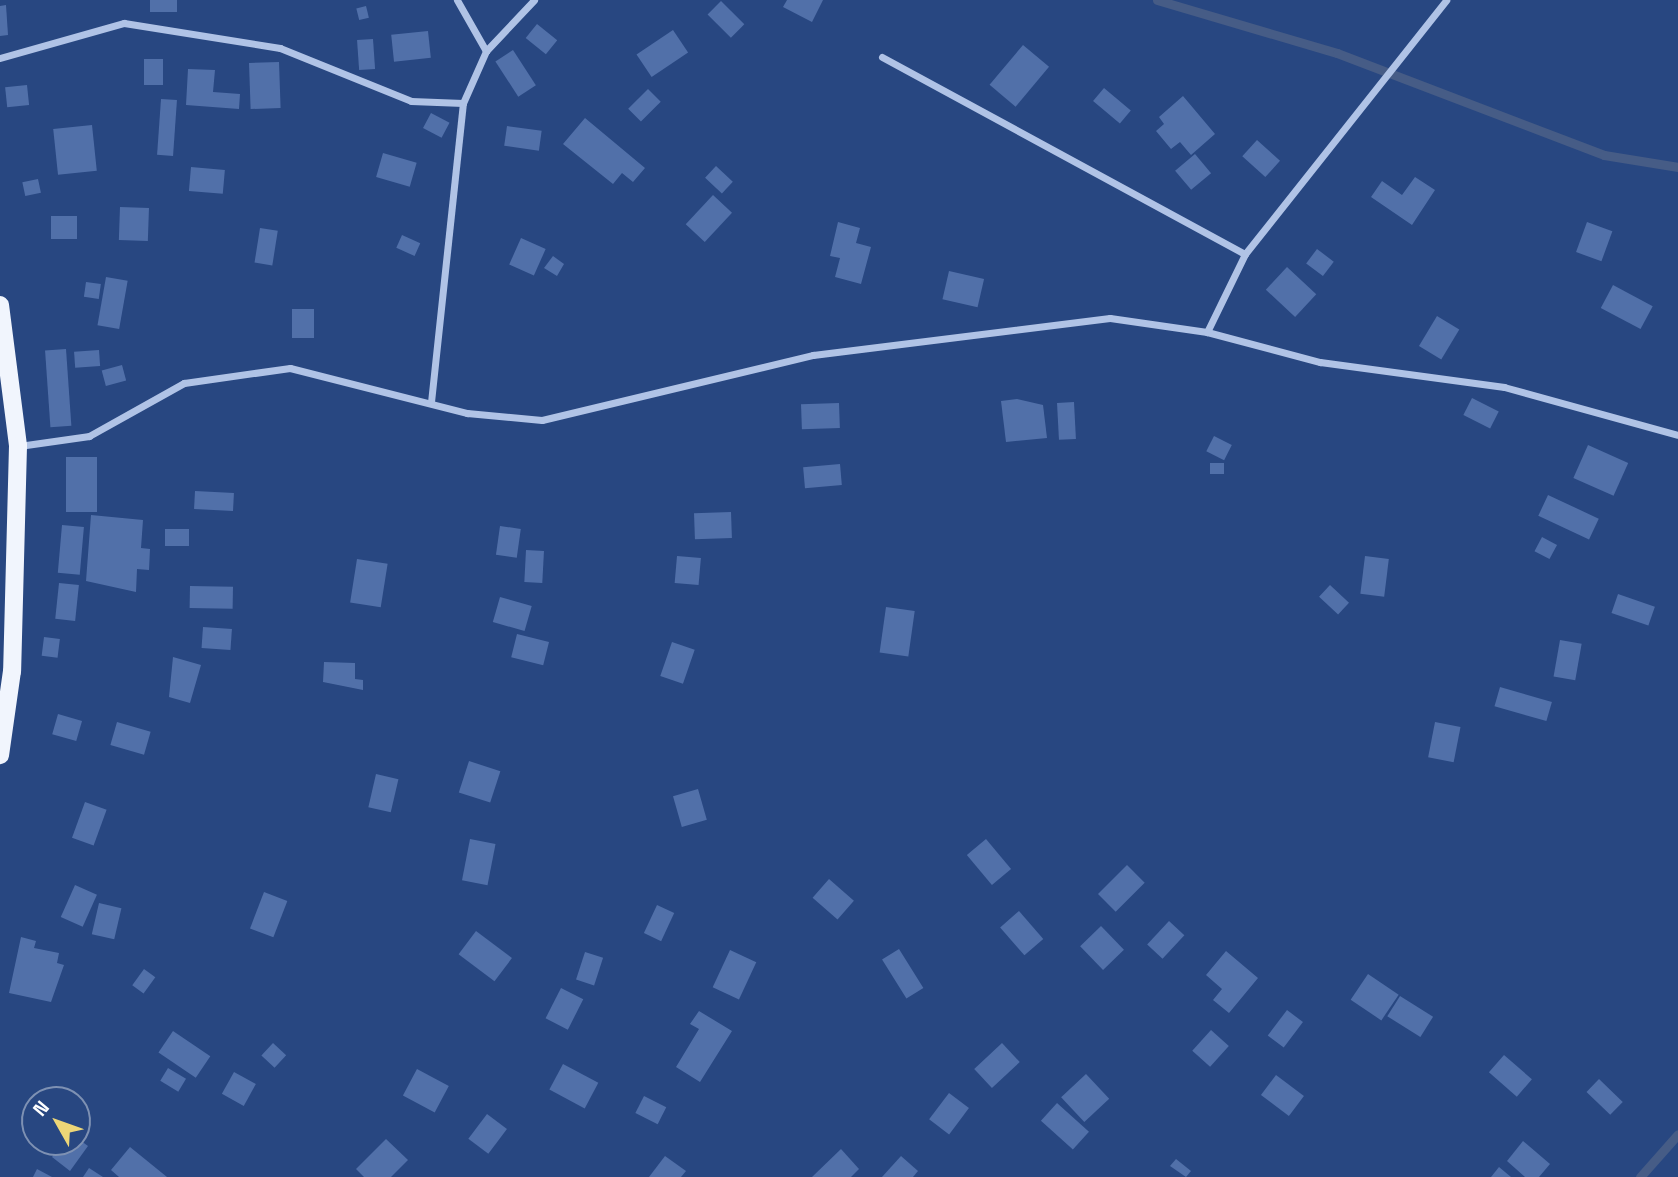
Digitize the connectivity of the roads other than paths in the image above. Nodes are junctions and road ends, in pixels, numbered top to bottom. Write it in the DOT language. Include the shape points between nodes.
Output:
graph roads {
  1 [pos="457,0"];
  2 [pos="534,0"];
  3 [pos="1446,0"];
  4 [pos="486,51"];
  5 [pos="0,58"];
  6 [pos="882,58"];
  7 [pos="463,103"];
  8 [pos="1245,254"];
  9 [pos="0,305"];
  10 [pos="1207,332"];
  11 [pos="2,333"];
  12 [pos="431,402"];
  13 [pos="1678,435"];
  14 [pos="18,446"];
  15 [pos="0,755"];
  1 -- 4 [label="street"];
  2 -- 4 [label="street"];
  3 -- 8 [label="street"];
  4 -- 7 [label="street"];
  5 -- 7 [label="street" via="124,23 280,48 411,101"];
  6 -- 8 [label="street"];
  7 -- 12 [label="street"];
  8 -- 10 [label="street"];
  9 -- 11 [label="main road"];
  10 -- 12 [label="street" via="1110,318 813,355 542,420 467,413"];
  10 -- 13 [label="street" via="1320,362 1504,387"];
  11 -- 14 [label="main road"];
  12 -- 14 [label="street" via="290,368 184,383 89,436"];
  14 -- 15 [label="main road" via="12,671"];
}
